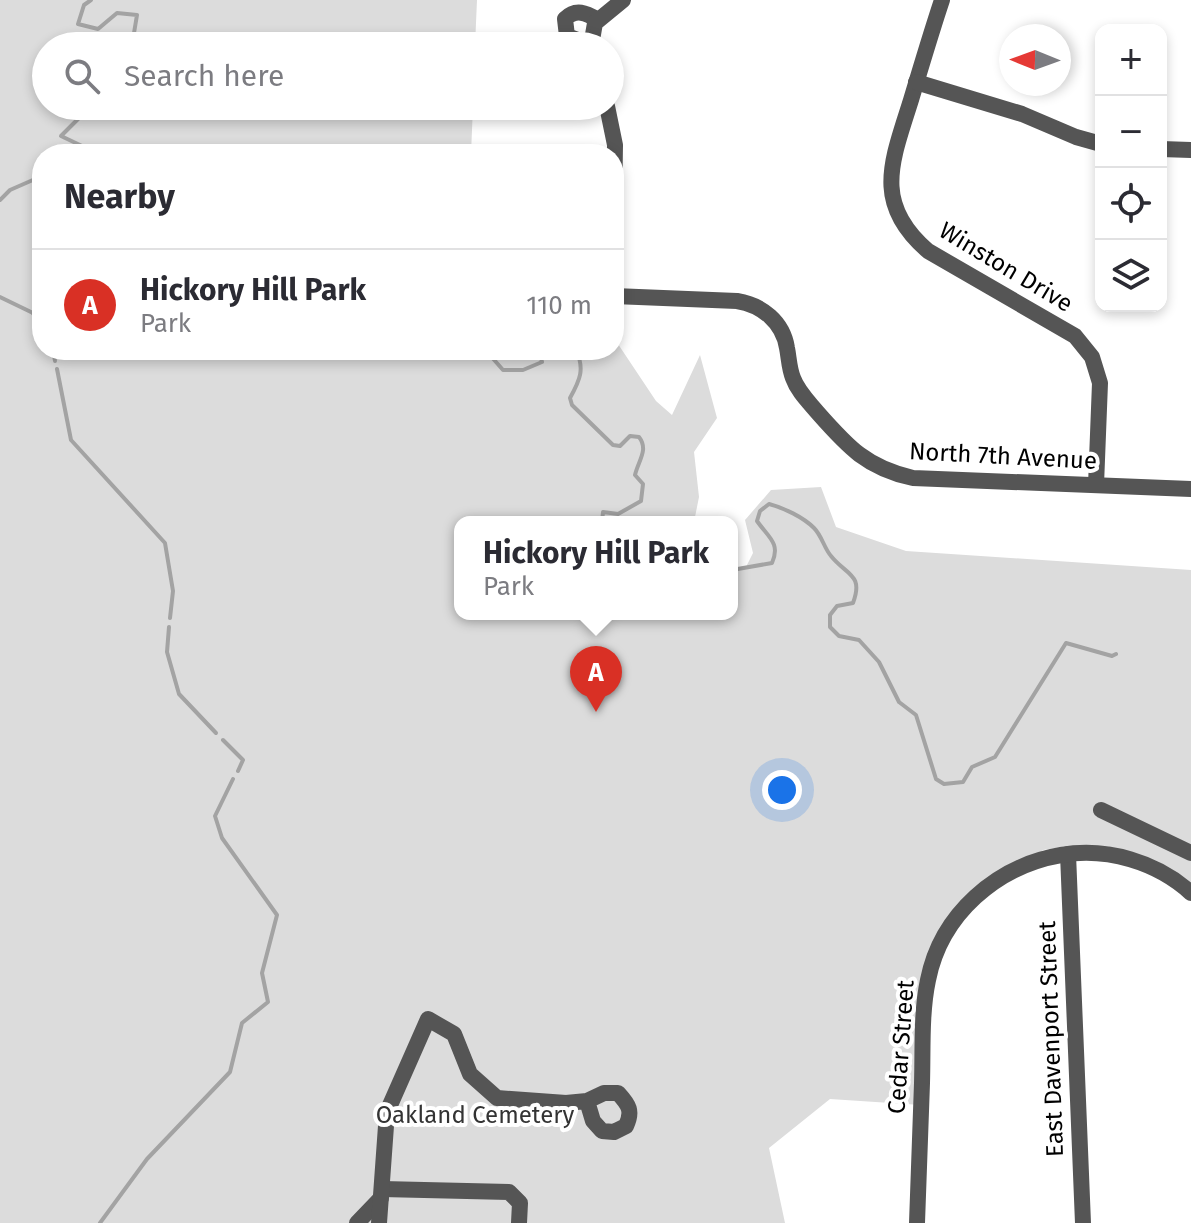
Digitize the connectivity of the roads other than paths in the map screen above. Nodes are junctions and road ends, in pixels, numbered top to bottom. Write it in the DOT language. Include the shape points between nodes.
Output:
graph roads {
  1 [pos="623,0"];
  2 [pos="942,0"];
  3 [pos="598,20"];
  4 [pos="567,32"];
  5 [pos="595,32"];
  6 [pos="916,82"];
  7 [pos="610,120"];
  8 [pos="1095,142"];
  9 [pos="615,144"];
  10 [pos="1167,149"];
  11 [pos="1191,150"];
  12 [pos="624,296"];
  13 [pos="1096,485"];
  14 [pos="1191,489"];
  15 [pos="1101,810"];
  16 [pos="1191,853"];
  17 [pos="1068,854"];
  18 [pos="1191,893"];
  19 [pos="587,1101"];
  20 [pos="381,1194"];
  21 [pos="357,1223"];
  22 [pos="379,1223"];
  23 [pos="519,1223"];
  24 [pos="917,1223"];
  25 [pos="1083,1223"];
  1 -- 3 [label="street"];
  2 -- 6 [label="street, Winston Drive"];
  3 -- 4 [label="street" via="570,14"];
  3 -- 5 [label="street"];
  6 -- 8 [label="street"];
  6 -- 13 [label="street, Winston Drive" via="891,164 896,211 928,251 1085,346 1100,383"];
  7 -- 9 [label="street"];
  10 -- 11 [label="street"];
  12 -- 13 [label="street, North 7th Avenue" via="737,301 767,313 783,335 800,392 853,451 877,468 913,478"];
  13 -- 14 [label="street, North 7th Avenue"];
  15 -- 16 [label="street"];
  17 -- 18 [label="street, Cedar Street" via="1129,859"];
  17 -- 24 [label="street, Cedar Street" via="1025,864 987,885 957,917 935,955 925,997"];
  17 -- 25 [label="street, East Davenport Street"];
  19 -- 20 [label="street" via="497,1098 470,1074 454,1034 428,1019 387,1112"];
  20 -- 21 [label="street"];
  20 -- 22 [label="street"];
  20 -- 23 [label="street" via="509,1192 520,1203"];
}
